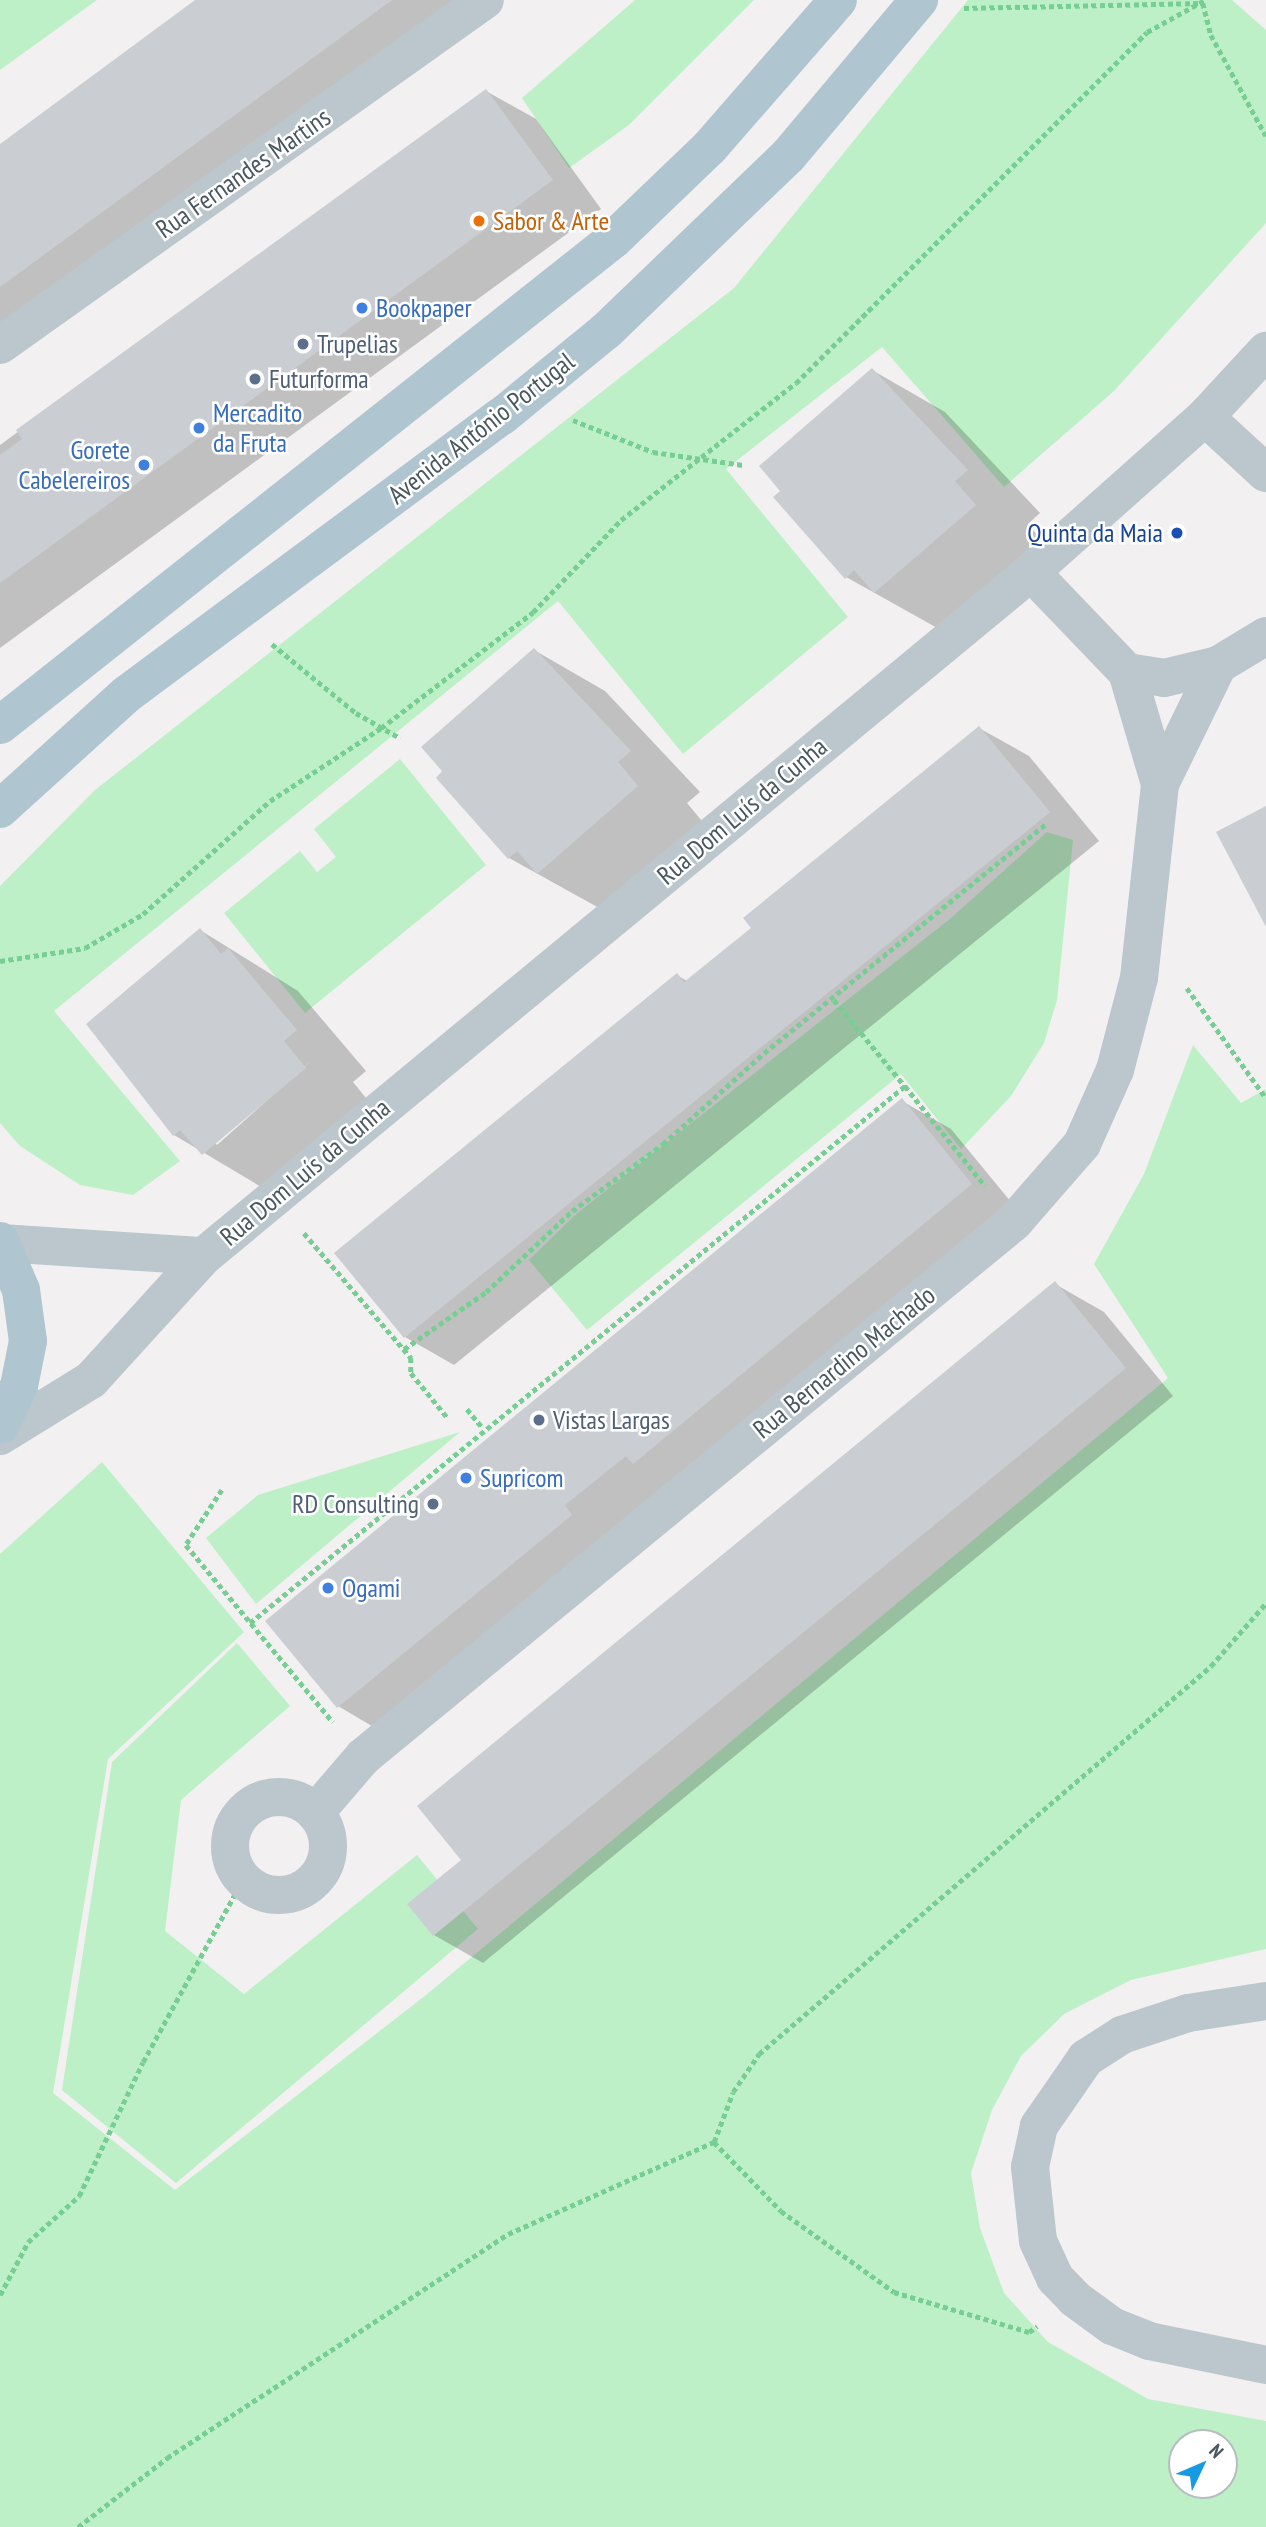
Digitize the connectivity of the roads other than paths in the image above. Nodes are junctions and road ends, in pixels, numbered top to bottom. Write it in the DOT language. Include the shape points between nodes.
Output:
graph roads {
  1 [pos="485,0"];
  2 [pos="838,0"];
  3 [pos="935,3"];
  4 [pos="0,345"];
  5 [pos="1266,351"];
  6 [pos="1205,417"];
  7 [pos="1266,473"];
  8 [pos="1031,572"];
  9 [pos="1266,636"];
  10 [pos="1218,664"];
  11 [pos="1127,672"];
  12 [pos="0,725"];
  13 [pos="1160,784"];
  14 [pos="0,809"];
  15 [pos="1,1242"];
  16 [pos="204,1256"];
  17 [pos="0,1425"];
  18 [pos="0,1436"];
  19 [pos="315,1813"];
  20 [pos="1266,2001"];
  21 [pos="1266,2365"];
  1 -- 4 [label="street, Rua Fernandes Martins"];
  2 -- 12 [label="main road" via="709,148 614,239"];
  3 -- 14 [label="main road, Avenida António Portugal" via="788,156 606,331 502,416 127,694"];
  5 -- 6 [label="street, Rua Dom Luís da Cunha"];
  6 -- 7 [label="street"];
  6 -- 8 [label="street, Rua Dom Luís da Cunha"];
  8 -- 11 [label="street"];
  8 -- 16 [label="street, Rua Dom Luís da Cunha"];
  9 -- 10 [label="street"];
  10 -- 11 [label="street" via="1164,678"];
  10 -- 13 [label="street"];
  11 -- 13 [label="street"];
  13 -- 19 [label="street, Rua Bernardino Machado" via="1139,978 1115,1070 1082,1144 1014,1222 363,1757"];
  15 -- 16 [label="street, Rua Dom Luís da Cunha"];
  15 -- 17 [label="main road" via="21,1290 28,1340 19,1386"];
  16 -- 18 [label="street, Rua Dom Luís da Cunha" via="91,1380"];
  19 -- 19 [label="street" via="324,1827 326,1861 306,1887 272,1894 243,1879 234,1866 231,1836 246,1810 289,1797"];
  20 -- 21 [label="street" via="1188,2013 1122,2035 1086,2058 1058,2092 1039,2126 1031,2208 1055,2278 1112,2326 1149,2341"];
}
